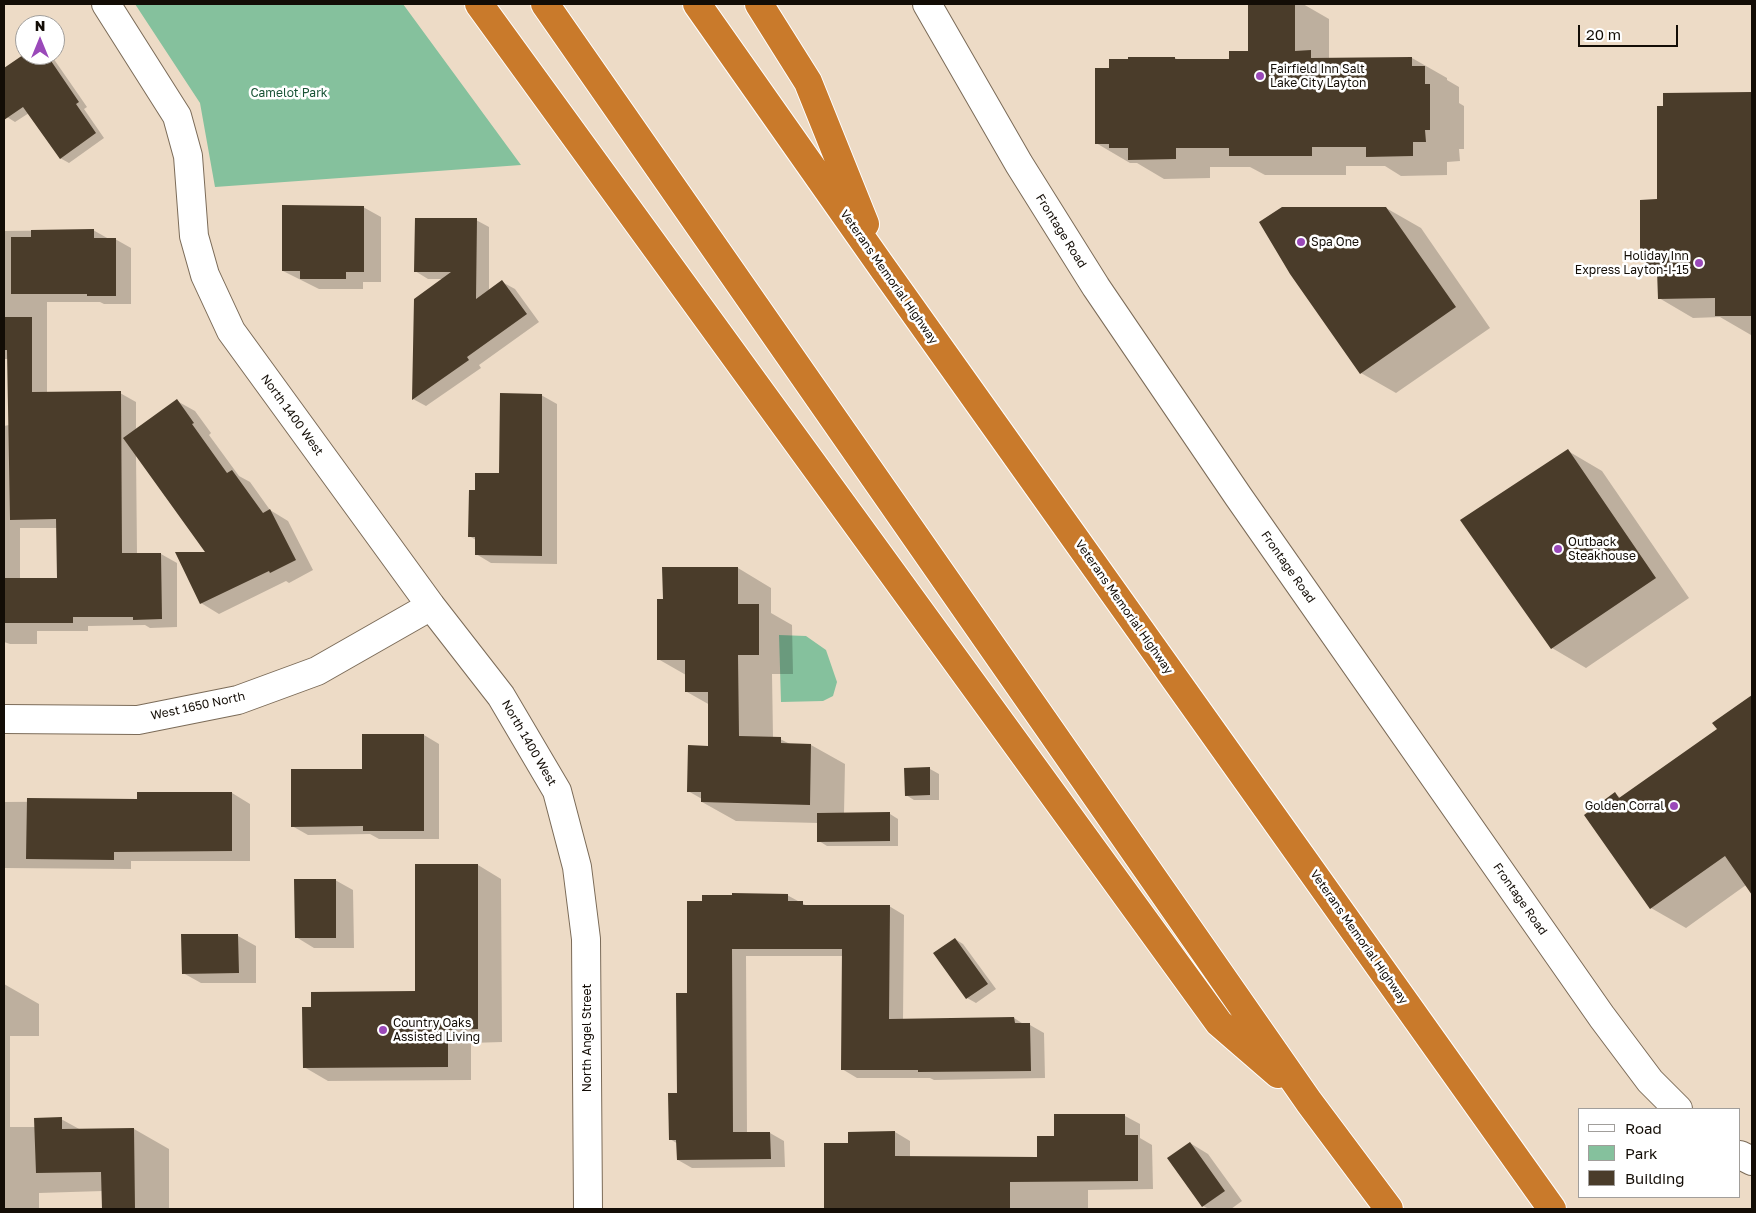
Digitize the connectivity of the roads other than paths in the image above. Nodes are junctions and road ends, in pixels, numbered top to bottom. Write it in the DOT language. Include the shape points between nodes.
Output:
graph roads {
  1 [pos="106,4"];
  2 [pos="479,4"];
  3 [pos="544,4"];
  4 [pos="697,4"];
  5 [pos="759,4"];
  6 [pos="927,4"];
  7 [pos="882,268"];
  8 [pos="431,606"];
  9 [pos="4,719"];
  10 [pos="577,867"];
  11 [pos="1309,1102"];
  12 [pos="1677,1108"];
  13 [pos="588,1209"];
  14 [pos="1389,1209"];
  15 [pos="1552,1209"];
  1 -- 8 [label="street, North 1400 West" via="177,116 188,156 194,236 205,275 231,331"];
  2 -- 11 [label="highway" via="1219,1023"];
  3 -- 11 [label="highway"];
  4 -- 7 [label="highway, Veterans Memorial Highway"];
  5 -- 7 [label="highway" via="808,82"];
  6 -- 12 [label="street, Frontage Road" via="1044,206 1238,496 1602,1017 1647,1076"];
  7 -- 15 [label="highway, Veterans Memorial Highway"];
  8 -- 9 [label="street, West 1650 North" via="317,671 238,700 138,720"];
  8 -- 10 [label="street, North 1400 West" via="501,696 557,791"];
  10 -- 13 [label="street, North Angel Street" via="586,939"];
  11 -- 14 [label="highway"];
}
